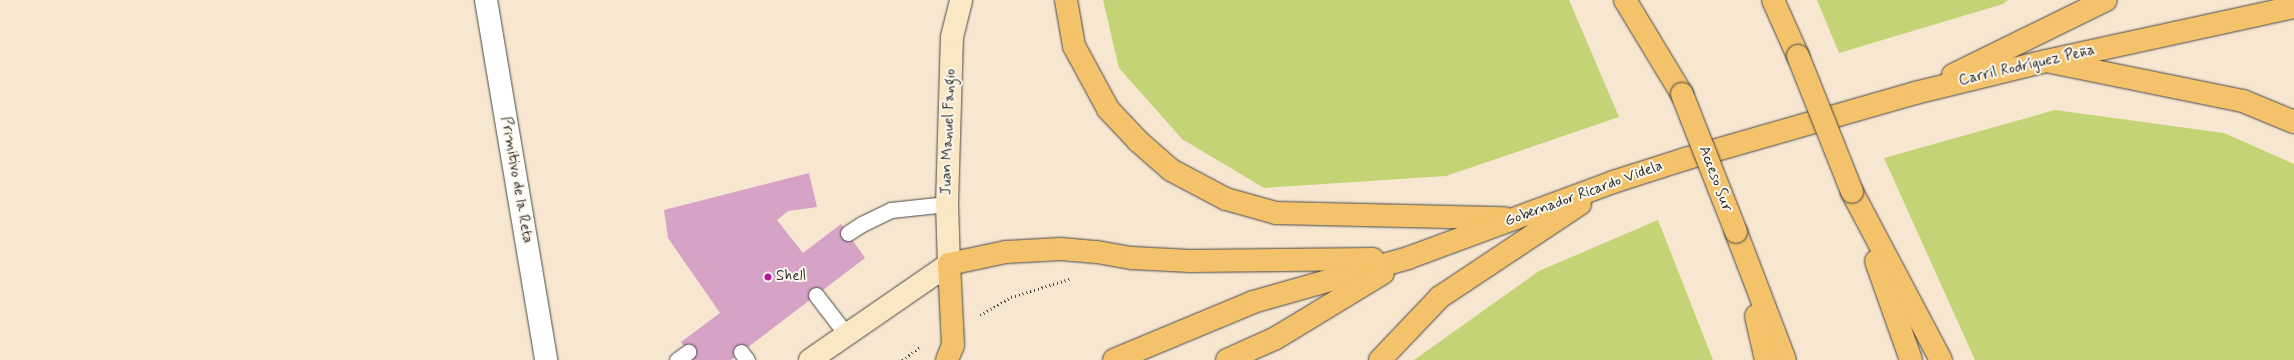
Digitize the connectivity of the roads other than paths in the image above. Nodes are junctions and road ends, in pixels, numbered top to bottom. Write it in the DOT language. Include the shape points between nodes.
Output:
graph roads {
  1 [pos="486,0"];
  2 [pos="961,0"];
  3 [pos="1066,0"];
  4 [pos="1625,0"];
  5 [pos="1642,0"];
  6 [pos="1773,0"];
  7 [pos="1780,0"];
  8 [pos="2106,0"];
  9 [pos="2294,7"];
  10 [pos="1798,56"];
  11 [pos="2046,61"];
  12 [pos="1915,92"];
  13 [pos="1682,94"];
  14 [pos="2294,122"];
  15 [pos="1762,136"];
  16 [pos="1613,182"];
  17 [pos="1852,192"];
  18 [pos="947,204"];
  19 [pos="1515,219"];
  20 [pos="1736,232"];
  21 [pos="848,233"];
  22 [pos="1408,258"];
  23 [pos="949,264"];
  24 [pos="816,295"];
  25 [pos="846,334"];
  26 [pos="546,360"];
  27 [pos="810,360"];
  28 [pos="948,360"];
  29 [pos="1114,360"];
  30 [pos="1227,360"];
  31 [pos="1380,360"];
  32 [pos="1766,360"];
  33 [pos="1785,360"];
  34 [pos="1911,360"];
  35 [pos="1941,360"];
  1 -- 26 [label="street, Primitivo de la Reta"];
  2 -- 18 [label="main road, Juan Manuel Fangio" via="952,37"];
  3 -- 19 [label="main road" via="1074,46 1108,109 1138,141 1171,170 1226,199 1276,213"];
  4 -- 13 [label="main road"];
  5 -- 13 [label="main road, Acceso Sur"];
  6 -- 10 [label="main road"];
  7 -- 10 [label="main road"];
  8 -- 12 [label="main road"];
  9 -- 11 [label="main road, Carril Rodríguez Peña"];
  10 -- 17 [label="main road, bridge"];
  11 -- 12 [label="main road, Carril Rodríguez Peña"];
  11 -- 14 [label="main road" via="2243,101"];
  12 -- 15 [label="main road, Carril Rodríguez Peña"];
  13 -- 20 [label="main road, Acceso Sur, bridge"];
  15 -- 16 [label="main road, Gobernador Ricardo Videla"];
  16 -- 19 [label="main road, Gobernador Ricardo Videla"];
  16 -- 31 [label="main road" via="1440,297"];
  17 -- 34 [label="main road"];
  17 -- 35 [label="main road"];
  18 -- 21 [label="lane" via="891,210"];
  18 -- 23 [label="main road, Juan Manuel Fangio"];
  19 -- 22 [label="main road, Gobernador Ricardo Videla"];
  20 -- 32 [label="main road"];
  20 -- 33 [label="main road, Acceso Sur"];
  22 -- 23 [label="main road" via="1198,261 1132,258 1061,249 1006,252"];
  22 -- 29 [label="main road, Gobernador Ricardo Videla" via="1253,302"];
  22 -- 30 [label="main road, Gobernador Ricardo Videla" via="1276,338"];
  23 -- 25 [label="main road"];
  23 -- 28 [label="main road" via="952,345"];
  24 -- 25 [label="lane"];
  25 -- 27 [label="main road"];
}
